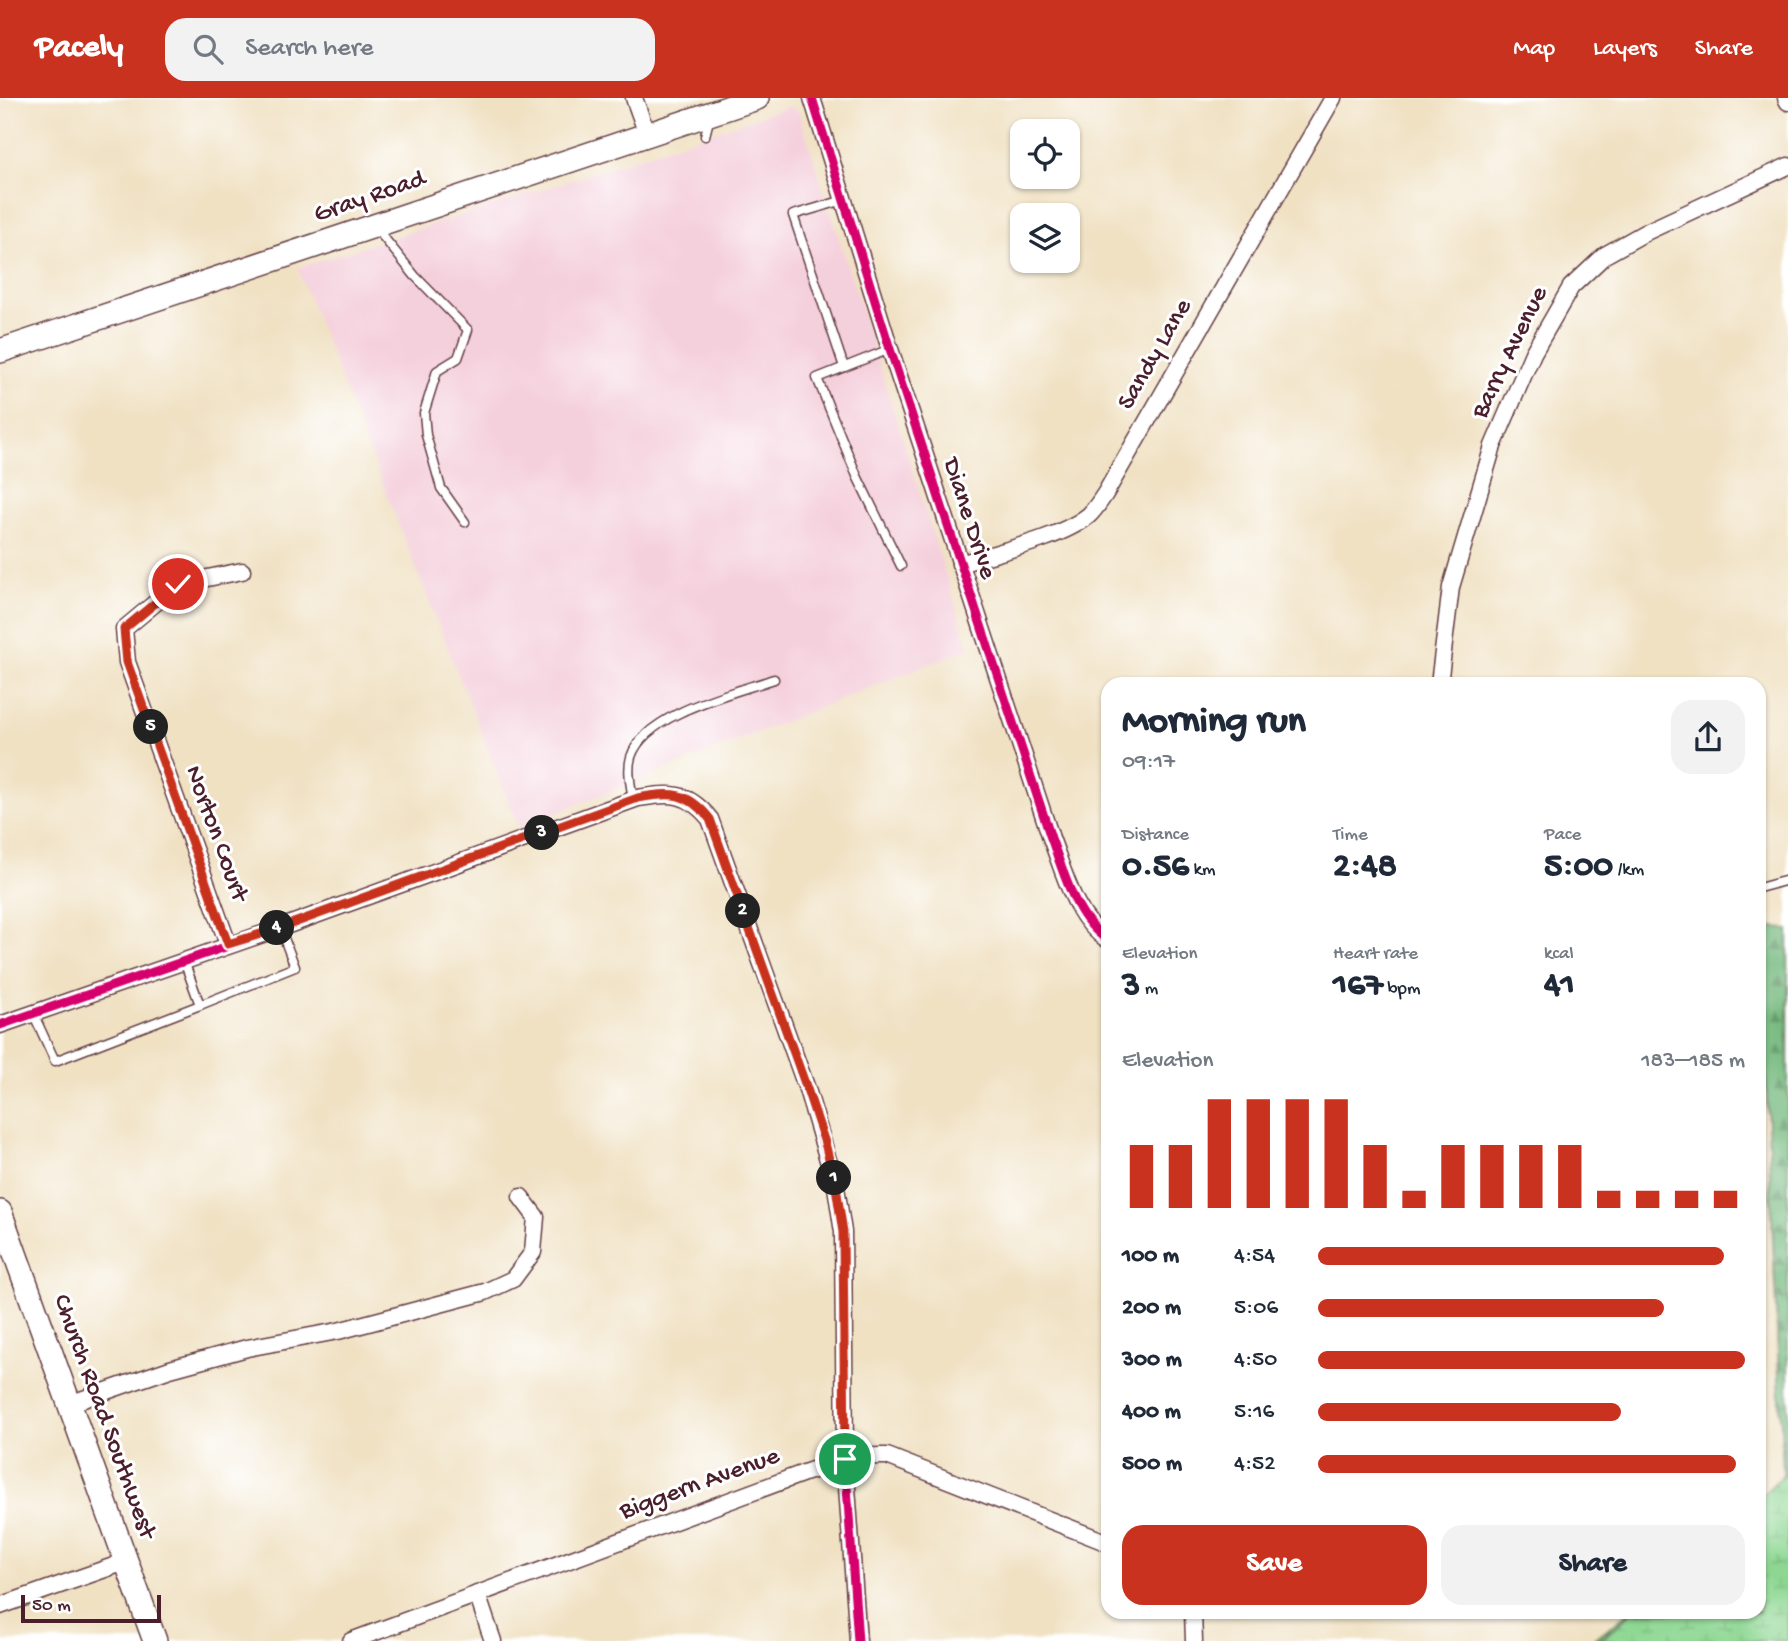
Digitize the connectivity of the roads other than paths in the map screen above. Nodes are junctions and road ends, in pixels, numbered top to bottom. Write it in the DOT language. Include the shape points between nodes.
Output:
graph roads {
  1 [pos="634,98"];
  2 [pos="757,98"];
  3 [pos="812,98"];
  4 [pos="1333,98"];
  5 [pos="710,113"];
  6 [pos="647,134"];
  7 [pos="705,136"];
  8 [pos="1788,166"];
  9 [pos="844,200"];
  10 [pos="374,226"];
  11 [pos="890,349"];
  12 [pos="0,351"];
  13 [pos="844,367"];
  14 [pos="465,522"];
  15 [pos="960,564"];
  16 [pos="901,566"];
  17 [pos="242,571"];
  18 [pos="1440,677"];
  19 [pos="774,679"];
  20 [pos="633,800"];
  21 [pos="1788,880"];
  22 [pos="1766,886"];
  23 [pos="280,928"];
  24 [pos="1101,936"];
  25 [pos="228,944"];
  26 [pos="184,960"];
  27 [pos="200,1005"];
  28 [pos="33,1013"];
  29 [pos="0,1026"];
  30 [pos="521,1197"];
  31 [pos="0,1212"];
  32 [pos="69,1404"];
  33 [pos="845,1459"];
  34 [pos="1101,1540"];
  35 [pos="125,1562"];
  36 [pos="477,1594"];
  37 [pos="0,1606"];
  38 [pos="1193,1619"];
  39 [pos="155,1641"];
  40 [pos="351,1641"];
  41 [pos="493,1641"];
  42 [pos="858,1641"];
  43 [pos="1194,1641"];
  1 -- 6 [label="street"];
  2 -- 5 [label="street, Gray Road"];
  3 -- 9 [label="street, Diane Drive"];
  4 -- 15 [label="street, Sandy Lane" via="1091,514 1052,535"];
  5 -- 6 [label="street, Gray Road"];
  5 -- 7 [label="lane"];
  6 -- 10 [label="street, Gray Road"];
  8 -- 18 [label="street, Barry Avenue" via="1646,232 1605,255 1571,286 1533,353 1493,446 1451,587"];
  9 -- 11 [label="street, Diane Drive"];
  9 -- 13 [label="lane" via="793,215"];
  10 -- 12 [label="street, Gray Road"];
  10 -- 14 [label="lane" via="468,330 458,358 437,371 424,413 441,488"];
  11 -- 13 [label="lane"];
  11 -- 15 [label="street, Diane Drive"];
  13 -- 16 [label="lane" via="817,378"];
  15 -- 24 [label="street, Diane Drive" via="1063,871 1078,905"];
  17 -- 25 [label="street, Norton Court" via="178,584 124,629 127,662"];
  19 -- 20 [label="lane" via="686,710 649,731 631,758"];
  20 -- 23 [label="street"];
  20 -- 33 [label="street" via="659,794 686,797 710,819 825,1143 843,1232"];
  21 -- 22 [label="lane"];
  23 -- 25 [label="street"];
  23 -- 27 [label="lane" via="295,967"];
  25 -- 26 [label="street"];
  26 -- 27 [label="lane"];
  26 -- 28 [label="street"];
  27 -- 28 [label="lane" via="55,1062"];
  28 -- 29 [label="street"];
  30 -- 32 [label="street" via="536,1217 533,1252 513,1279 485,1292 338,1331 247,1348"];
  31 -- 32 [label="street, Church Road Southwest"];
  32 -- 35 [label="street, Church Road Southwest"];
  33 -- 34 [label="street, Biggern Avenue" via="887,1456"];
  33 -- 36 [label="street, Biggern Avenue"];
  33 -- 42 [label="street"];
  35 -- 37 [label="street"];
  35 -- 39 [label="street, Church Road Southwest"];
  36 -- 40 [label="street, Biggern Avenue"];
  36 -- 41 [label="street"];
  38 -- 43 [label="street"];
}
